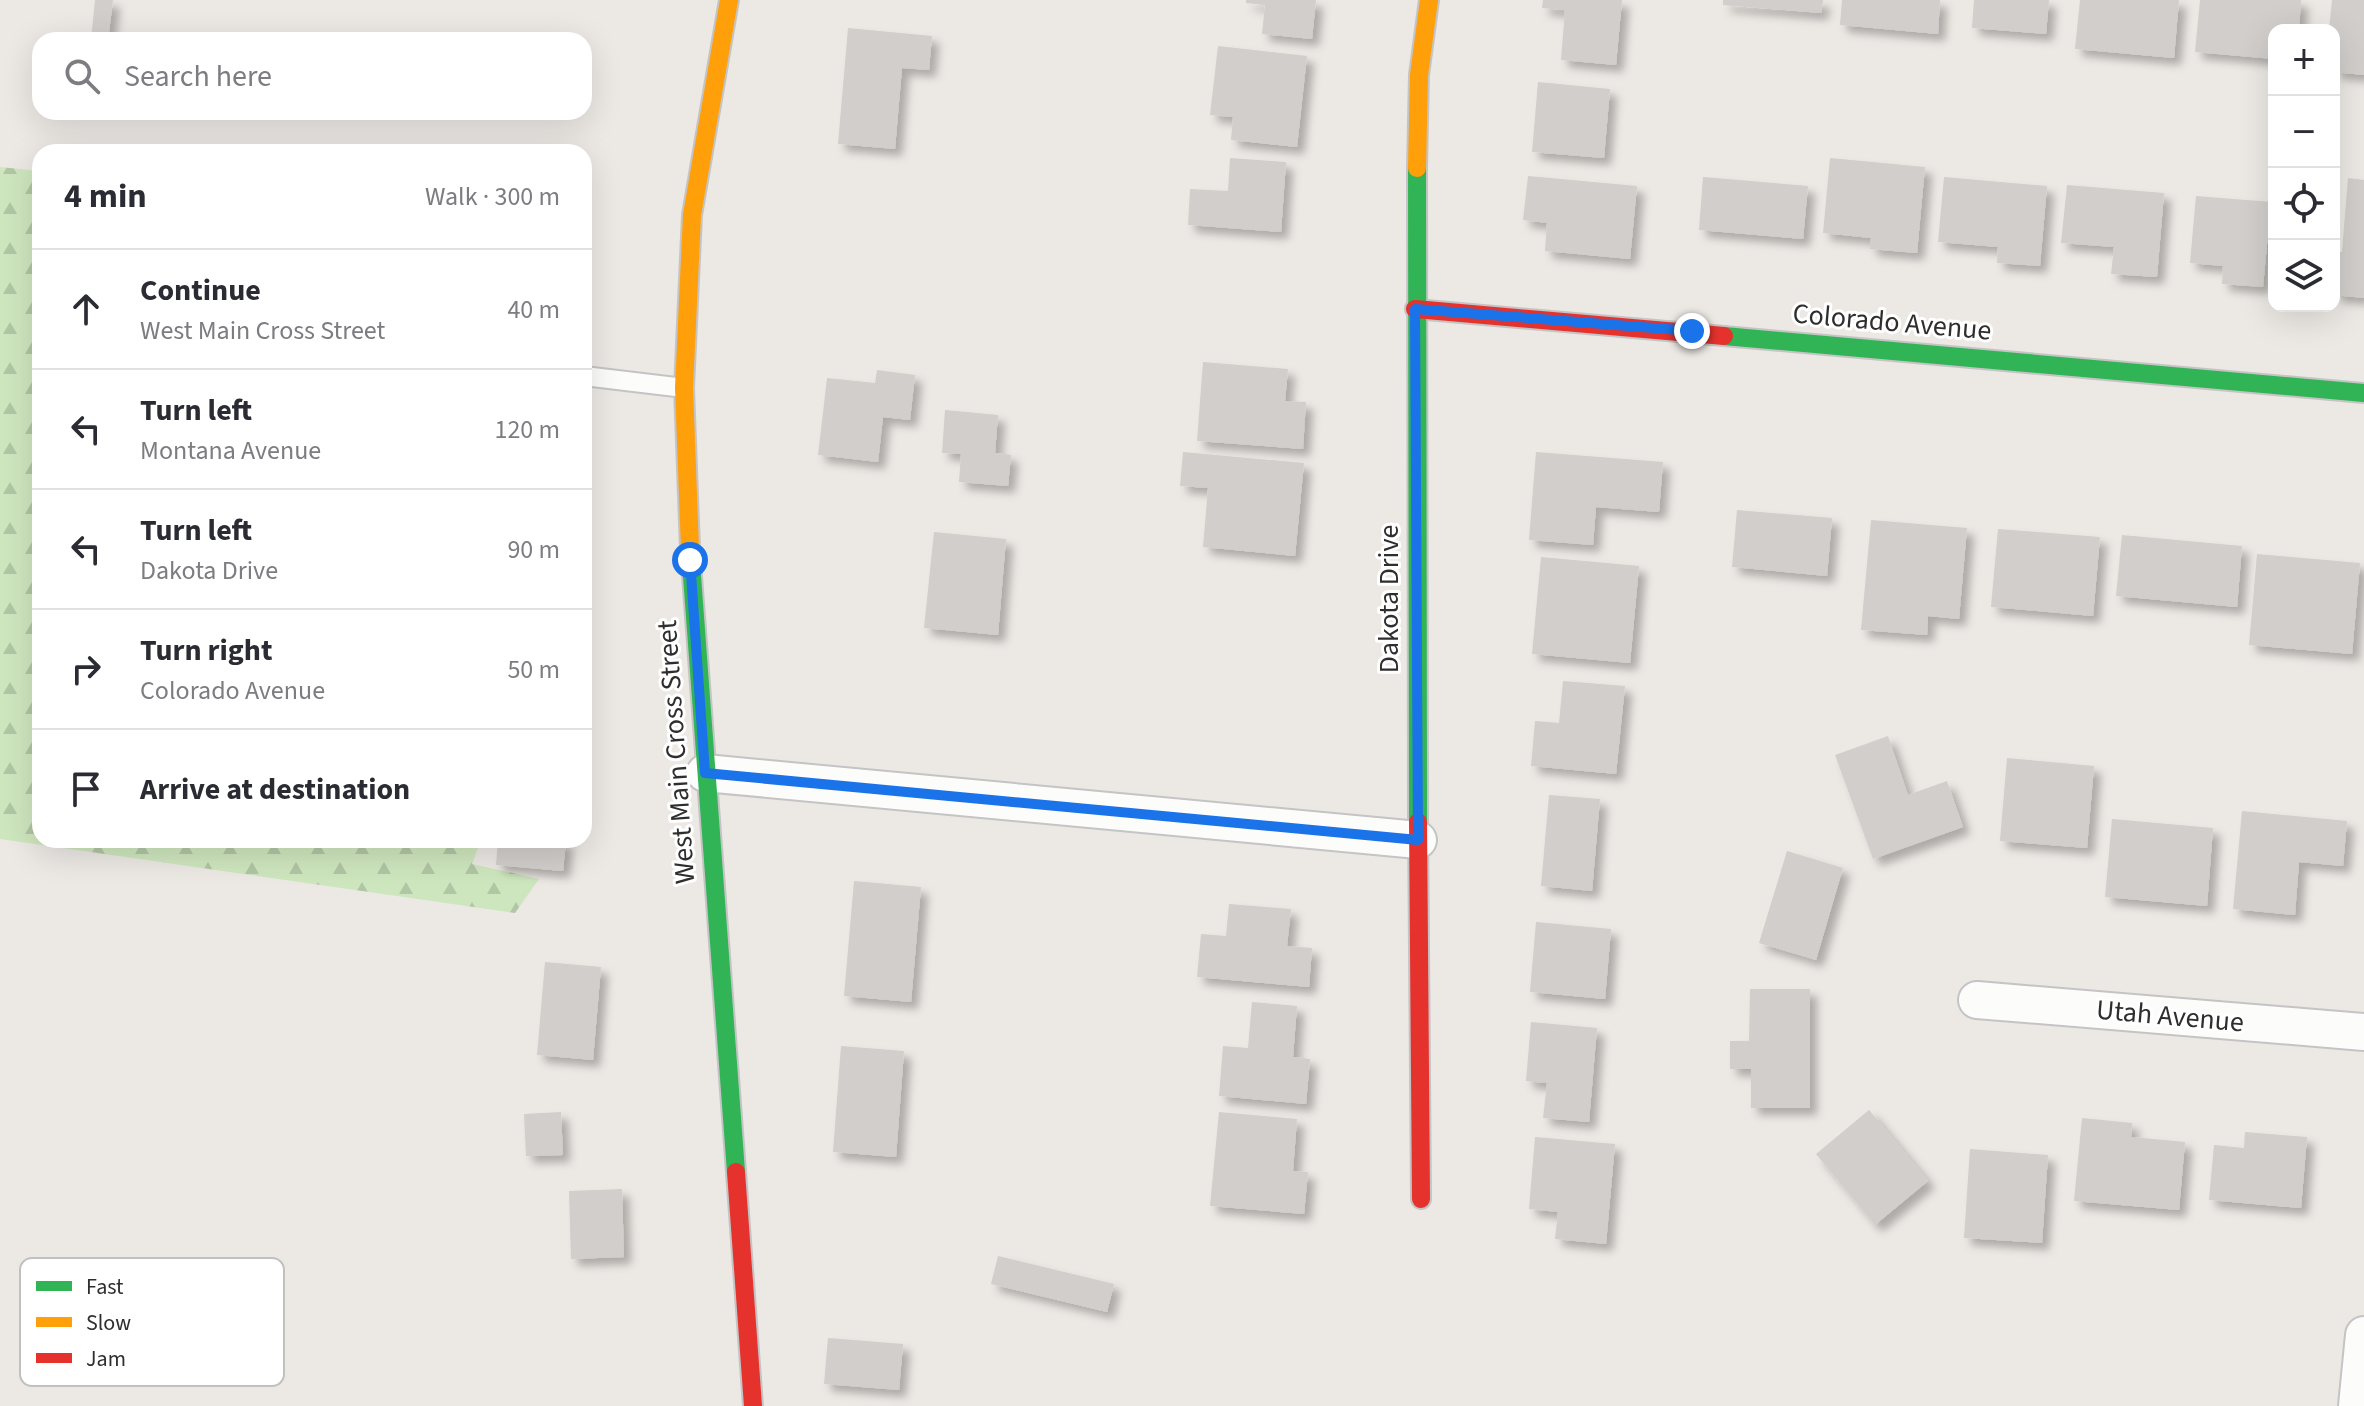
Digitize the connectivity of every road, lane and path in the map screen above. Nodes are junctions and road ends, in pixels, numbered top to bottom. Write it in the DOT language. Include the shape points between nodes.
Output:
graph roads {
  1 [pos="729,0"];
  2 [pos="1429,0"];
  3 [pos="1415,309"];
  4 [pos="592,377"];
  5 [pos="684,388"];
  6 [pos="2364,393"];
  7 [pos="705,773"];
  8 [pos="1418,840"];
  9 [pos="1977,1000"];
  10 [pos="2364,1032"];
  11 [pos="1421,1199"];
  12 [pos="2364,1335"];
  13 [pos="753,1406"];
  14 [pos="2357,1406"];
  1 -- 5 [label="street, West Main Cross Street" via="692,215"];
  2 -- 3 [label="street, Dakota Drive" via="1419,75"];
  3 -- 6 [label="street, Colorado Avenue"];
  3 -- 8 [label="street, Dakota Drive"];
  4 -- 5 [label="lane"];
  5 -- 7 [label="street, West Main Cross Street"];
  7 -- 8 [label="street"];
  7 -- 13 [label="street, West Main Cross Street"];
  8 -- 11 [label="street, Dakota Drive"];
  9 -- 10 [label="street, Utah Avenue"];
  12 -- 14 [label="street"];
}
